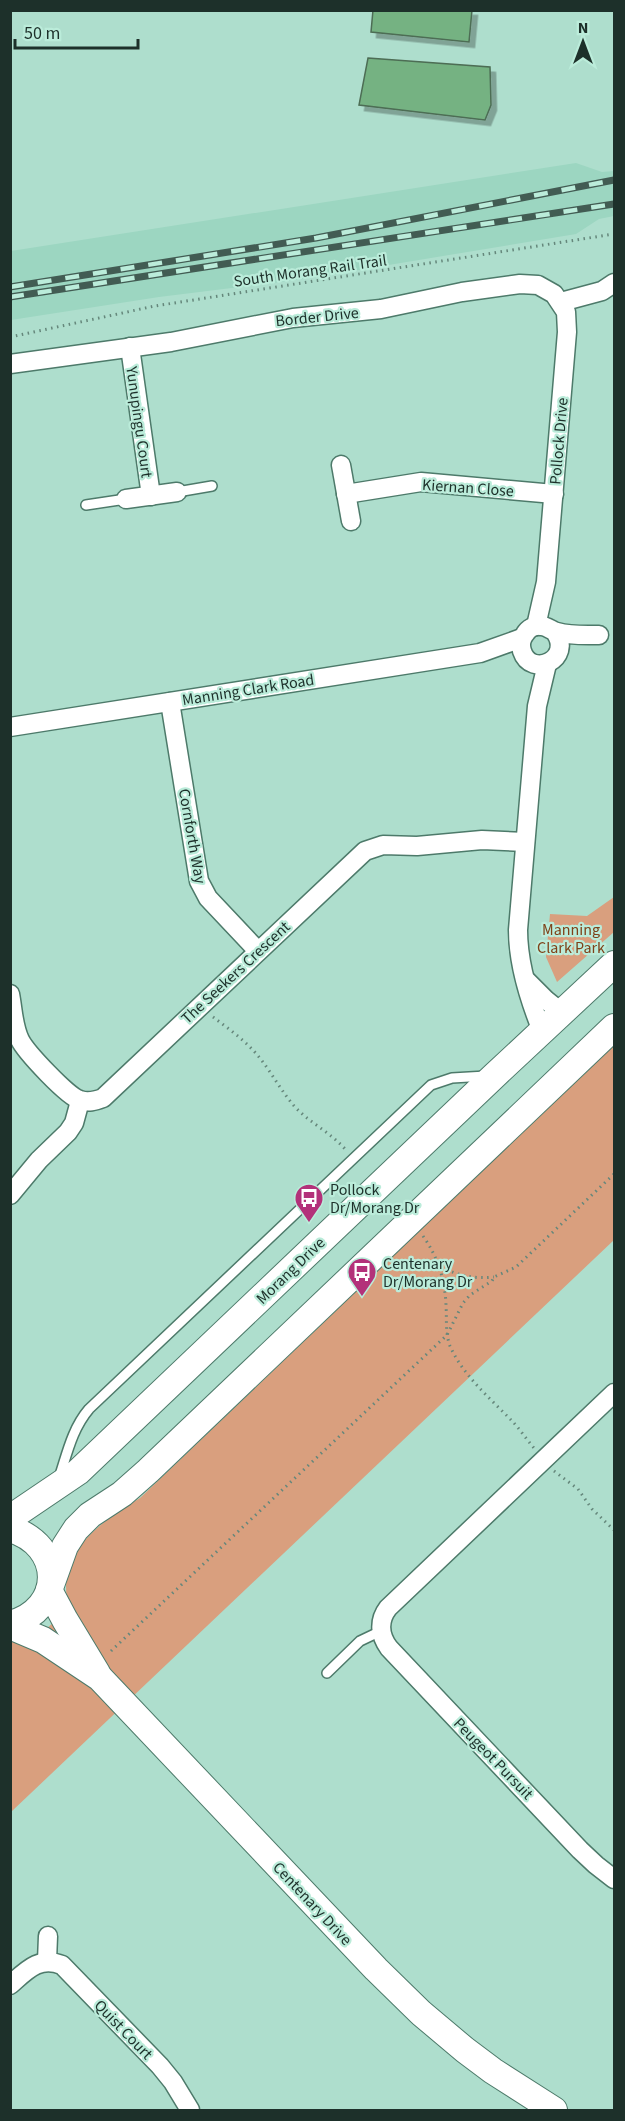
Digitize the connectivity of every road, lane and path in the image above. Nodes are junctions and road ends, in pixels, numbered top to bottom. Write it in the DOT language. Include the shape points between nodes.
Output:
graph roads {
  1 [pos="615,234"];
  2 [pos="615,283"];
  3 [pos="561,302"];
  4 [pos="10,337"];
  5 [pos="130,347"];
  6 [pos="10,364"];
  7 [pos="341,465"];
  8 [pos="212,486"];
  9 [pos="177,492"];
  10 [pos="346,494"];
  11 [pos="554,494"];
  12 [pos="151,496"];
  13 [pos="126,499"];
  14 [pos="86,505"];
  15 [pos="351,521"];
  16 [pos="550,634"];
  17 [pos="607,634"];
  18 [pos="532,655"];
  19 [pos="170,702"];
  20 [pos="12,725"];
  21 [pos="525,842"];
  22 [pos="258,951"];
  23 [pos="615,964"];
  24 [pos="526,979"];
  25 [pos="10,994"];
  26 [pos="561,1012"];
  27 [pos="212,1016"];
  28 [pos="13,1028"];
  29 [pos="615,1028"];
  30 [pos="542,1031"];
  31 [pos="494,1076"];
  32 [pos="80,1101"];
  33 [pos="353,1158"];
  34 [pos="615,1174"];
  35 [pos="10,1195"];
  36 [pos="411,1220"];
  37 [pos="440,1267"];
  38 [pos="494,1277"];
  39 [pos="447,1335"];
  40 [pos="615,1393"];
  41 [pos="543,1461"];
  42 [pos="55,1489"];
  43 [pos="10,1518"];
  44 [pos="10,1529"];
  45 [pos="615,1530"];
  46 [pos="50,1587"];
  47 [pos="10,1625"];
  48 [pos="381,1631"];
  49 [pos="111,1651"];
  50 [pos="327,1673"];
  51 [pos="100,1678"];
  52 [pos="615,1879"];
  53 [pos="48,1936"];
  54 [pos="47,1961"];
  55 [pos="10,1985"];
  56 [pos="550,2109"];
  57 [pos="190,2110"];
  1 -- 4 [label="path, South Morang Rail Trail" via="155,306"];
  2 -- 3 [label="street" via="602,291"];
  3 -- 5 [label="street, Border Drive" via="538,285 501,285 381,309 270,321"];
  3 -- 11 [label="street, Pollock Drive" via="567,332"];
  5 -- 6 [label="street, Border Drive"];
  5 -- 12 [label="street, Yunupingu Court"];
  7 -- 10 [label="street"];
  8 -- 9 [label="lane"];
  9 -- 12 [label="street"];
  10 -- 11 [label="street, Kiernan Close" via="421,482"];
  10 -- 15 [label="street"];
  11 -- 16 [label="street, Pollock Drive" via="546,582"];
  12 -- 13 [label="street"];
  13 -- 14 [label="lane"];
  16 -- 17 [label="street"];
  16 -- 18 [label="street" via="554,659"];
  16 -- 18 [label="street" via="527,631"];
  18 -- 19 [label="street, Manning Clark Road" via="480,653"];
  18 -- 21 [label="street" via="537,706"];
  19 -- 20 [label="street, Manning Clark Road"];
  19 -- 22 [label="street, Cornforth Way" via="202,891"];
  21 -- 22 [label="street, The Seekers Crescent" via="482,840 374,846"];
  21 -- 24 [label="street" via="518,930 520,961"];
  22 -- 32 [label="street, The Seekers Crescent" via="103,1098"];
  23 -- 26 [label="main road, Morang Drive"];
  24 -- 26 [label="street"];
  24 -- 30 [label="street"];
  25 -- 28 [label="street"];
  26 -- 30 [label="main road, Morang Drive"];
  27 -- 33 [label="path" via="251,1048 297,1110 339,1142"];
  28 -- 32 [label="street" via="28,1051"];
  29 -- 36 [label="main road"];
  30 -- 31 [label="main road, Morang Drive"];
  31 -- 33 [label="lane" via="452,1078 430,1085"];
  31 -- 42 [label="main road, Morang Drive" via="78,1472"];
  32 -- 35 [label="street" via="68,1132"];
  33 -- 42 [label="lane" via="79,1420"];
  34 -- 38 [label="path" via="516,1267"];
  36 -- 37 [label="path"];
  36 -- 46 [label="main road" via="148,1471 76,1529 65,1546"];
  37 -- 38 [label="path" via="464,1277"];
  37 -- 39 [label="path"];
  38 -- 39 [label="path" via="463,1303"];
  39 -- 41 [label="path" via="460,1365"];
  39 -- 49 [label="path"];
  40 -- 41 [label="street"];
  41 -- 45 [label="path" via="578,1489 592,1509"];
  41 -- 48 [label="street" via="388,1608"];
  42 -- 43 [label="main road, Morang Drive"];
  44 -- 46 [label="main road, Centenary Drive" via="37,1541 46,1554 51,1569"];
  46 -- 47 [label="main road" via="44,1603 34,1613"];
  46 -- 51 [label="main road, Centenary Drive"];
  47 -- 51 [label="main road, Centenary Drive" via="43,1640"];
  48 -- 50 [label="lane" via="360,1641"];
  48 -- 52 [label="street, Peugeot Pursuit" via="384,1642 400,1660 580,1850"];
  51 -- 56 [label="main road, Centenary Drive" via="376,1970 465,2050"];
  53 -- 54 [label="street"];
  54 -- 55 [label="street" via="31,1966"];
  54 -- 57 [label="street, Quist Court" via="68,1970 160,2066"];
}
